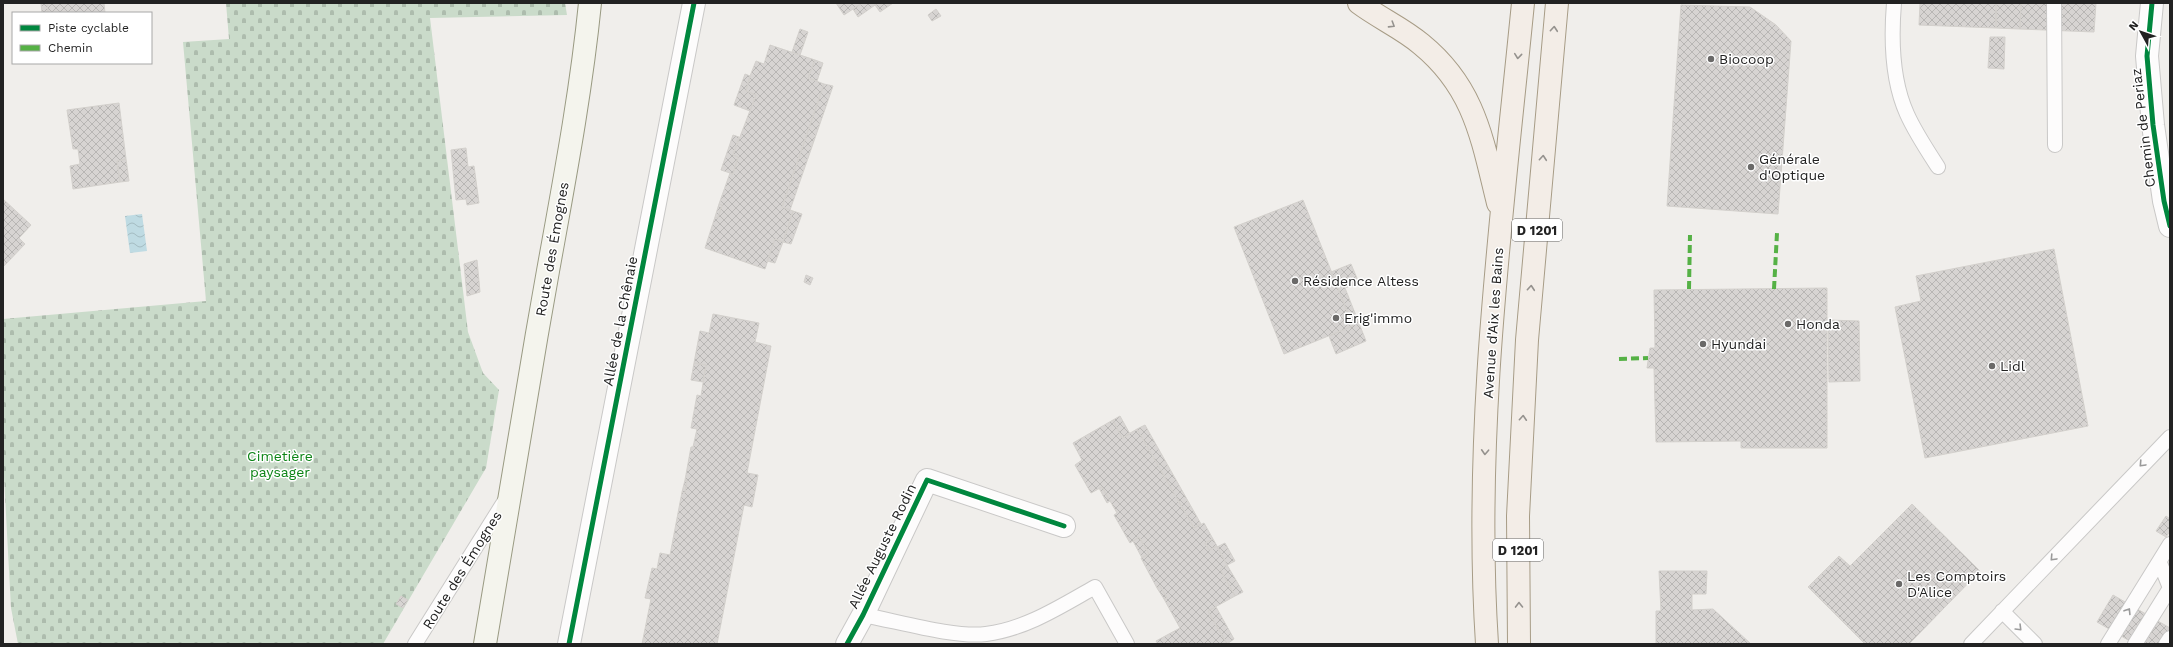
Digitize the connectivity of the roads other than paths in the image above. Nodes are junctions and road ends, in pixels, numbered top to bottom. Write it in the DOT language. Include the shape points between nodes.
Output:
graph roads {
  1 [pos="590,3"];
  2 [pos="694,3"];
  3 [pos="1359,3"];
  4 [pos="1523,3"];
  5 [pos="1556,3"];
  6 [pos="1894,3"];
  7 [pos="2054,3"];
  8 [pos="2152,3"];
  9 [pos="2055,144"];
  10 [pos="1938,167"];
  11 [pos="1502,217"];
  12 [pos="2170,226"];
  13 [pos="2170,437"];
  14 [pos="508,495"];
  15 [pos="1064,526"];
  16 [pos="2170,544"];
  17 [pos="2160,563"];
  18 [pos="2170,588"];
  19 [pos="2002,611"];
  20 [pos="863,615"];
  21 [pos="2170,638"];
  22 [pos="415,644"];
  23 [pos="485,644"];
  24 [pos="569,644"];
  25 [pos="847,644"];
  26 [pos="1128,644"];
  27 [pos="1487,644"];
  28 [pos="1519,644"];
  29 [pos="1971,644"];
  30 [pos="2035,644"];
  31 [pos="2108,644"];
  32 [pos="2135,644"];
  33 [pos="2166,644"];
  1 -- 14 [label="street, Route des Émognes" via="585,57 573,129"];
  2 -- 24 [label="street, Allée de la Chênaie"];
  3 -- 11 [label="main road, one-way" via="1420,43 1454,77 1475,115"];
  4 -- 11 [label="main road, Avenue d'Aix les Bains / D 1201, one-way"];
  28 -- 5 [label="main road, D 1201, one-way" via="1518,516 1527,340"];
  6 -- 10 [label="lane" via="1892,27 1896,80 1907,114"];
  7 -- 9 [label="lane"];
  8 -- 12 [label="street, Chemin de Periaz" via="2147,56 2153,125"];
  11 -- 27 [label="main road, Avenue d'Aix les Bains / D 1201, one-way" via="1490,350 1482,492"];
  13 -- 19 [label="lane, one-way"];
  14 -- 22 [label="lane, Route des Émognes"];
  14 -- 23 [label="street, Route des Émognes"];
  15 -- 20 [label="street, Allée Auguste Rodin" via="927,480"];
  16 -- 17 [label="lane"];
  17 -- 18 [label="lane"];
  31 -- 17 [label="lane, one-way"];
  18 -- 32 [label="lane"];
  19 -- 29 [label="lane"];
  19 -- 30 [label="lane, one-way"];
  20 -- 25 [label="street, Allée Auguste Rodin"];
  20 -- 26 [label="lane" via="960,634 986,634 1032,621 1095,587"];
  21 -- 33 [label="lane"];
}
